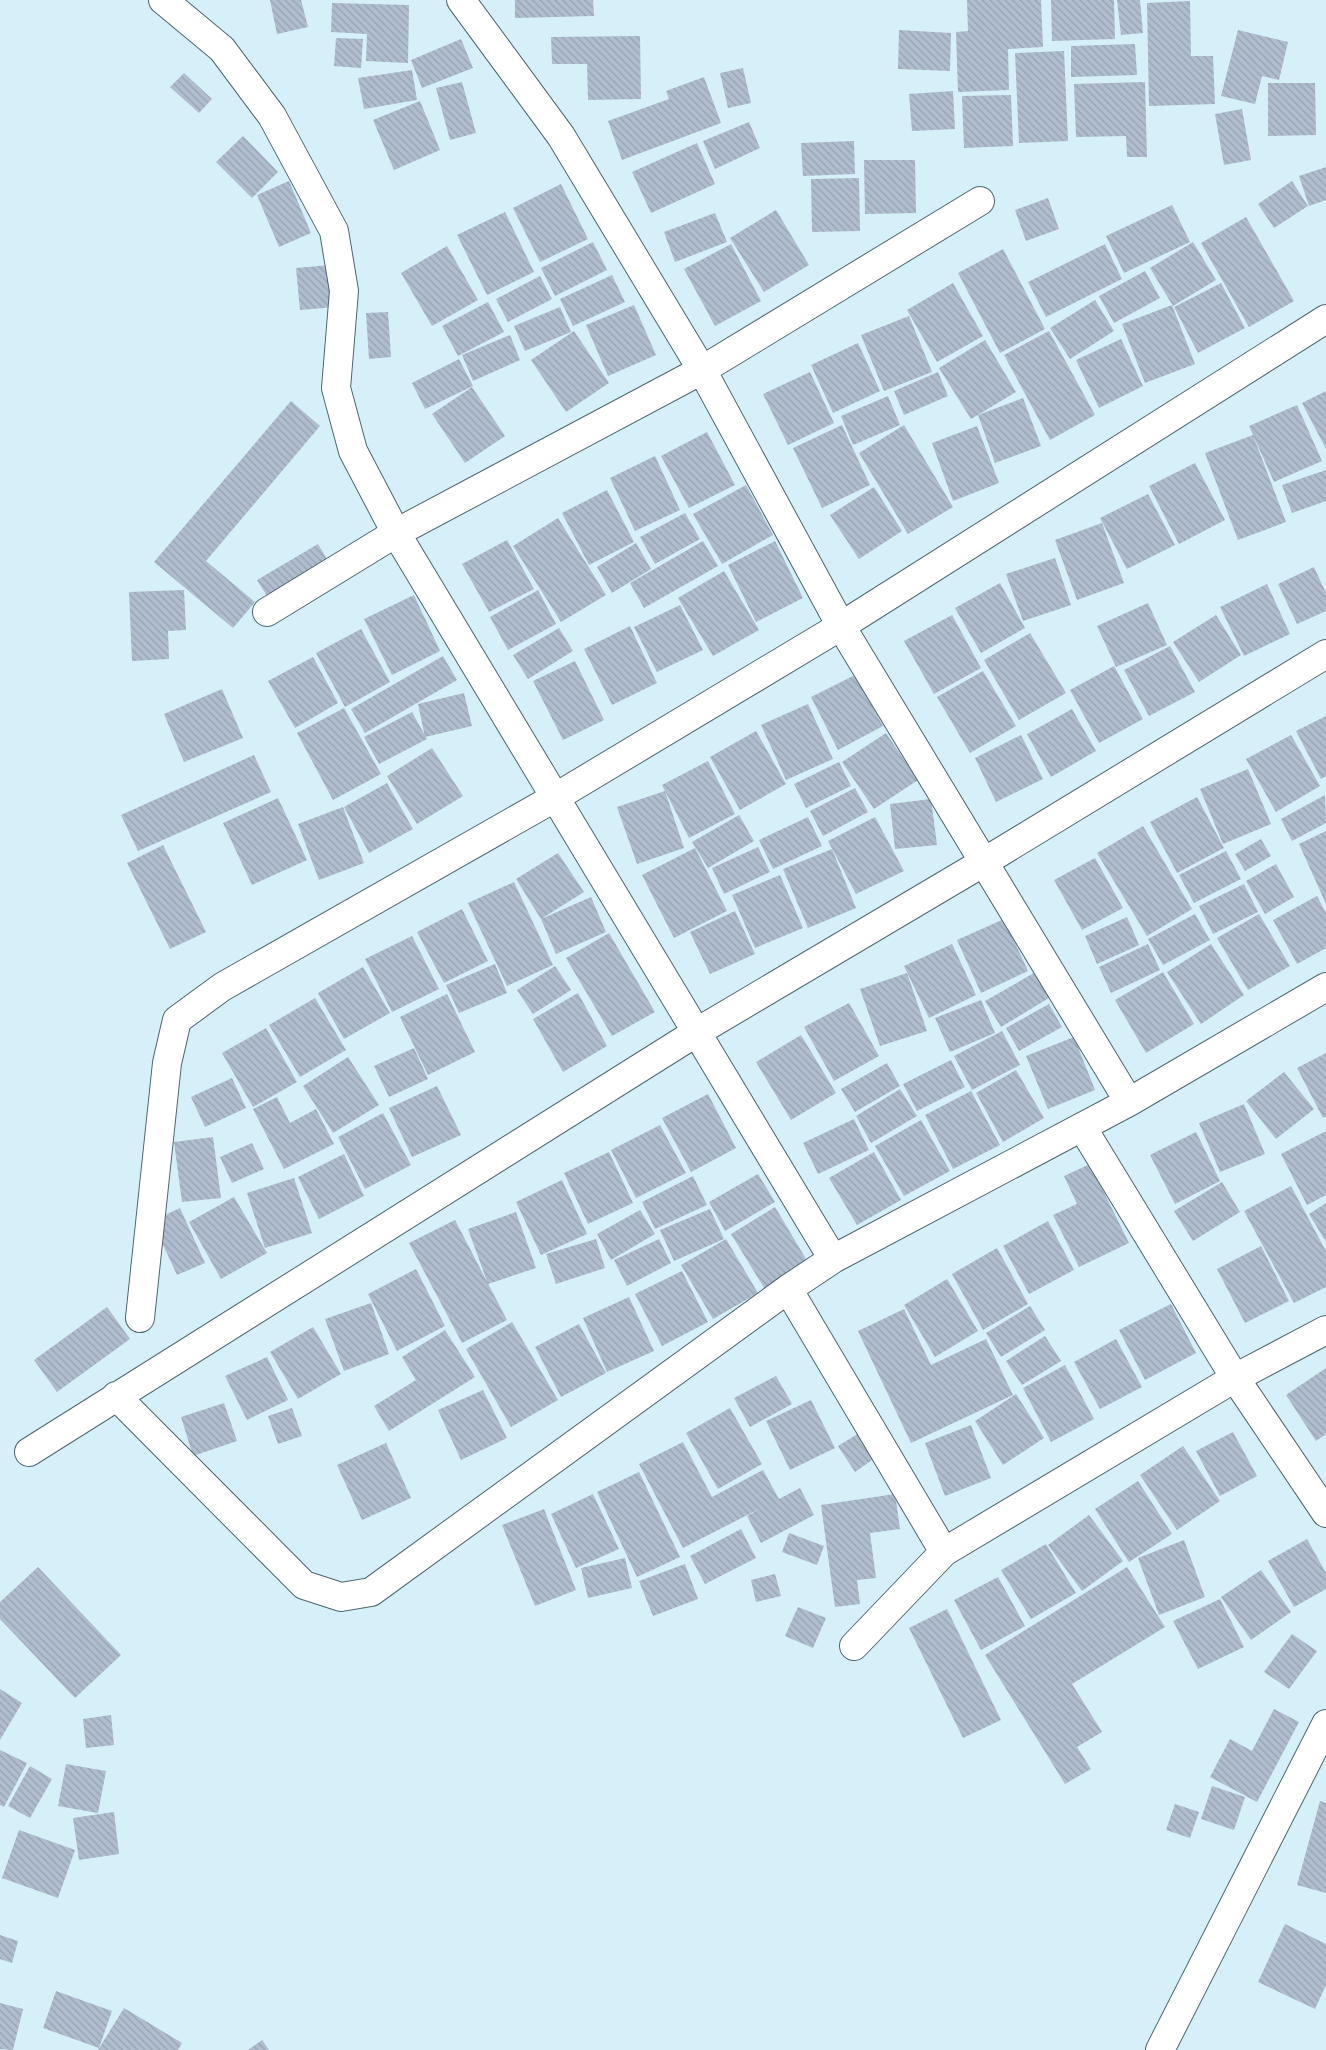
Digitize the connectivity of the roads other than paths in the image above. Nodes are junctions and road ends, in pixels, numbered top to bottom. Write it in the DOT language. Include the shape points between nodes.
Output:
graph roads {
  1 [pos="163,0"];
  2 [pos="461,0"];
  3 [pos="980,201"];
  4 [pos="1326,319"];
  5 [pos="702,370"];
  6 [pos="396,533"];
  7 [pos="267,612"];
  8 [pos="841,626"];
  9 [pos="1326,654"];
  10 [pos="556,797"];
  11 [pos="984,862"];
  12 [pos="1326,987"];
  13 [pos="697,1032"];
  14 [pos="1128,1102"];
  15 [pos="1082,1126"];
  16 [pos="833,1259"];
  17 [pos="788,1289"];
  18 [pos="140,1318"];
  19 [pos="1326,1330"];
  20 [pos="1235,1378"];
  21 [pos="116,1396"];
  22 [pos="29,1452"];
  23 [pos="1326,1512"];
  24 [pos="944,1552"];
  25 [pos="854,1646"];
  26 [pos="1326,1724"];
  27 [pos="1160,2050"];
  1 -- 6 [label="street" via="222,49 272,116 334,231 344,291 336,388 353,451"];
  2 -- 5 [label="street" via="561,136"];
  3 -- 5 [label="street"];
  4 -- 8 [label="street"];
  5 -- 6 [label="street"];
  5 -- 8 [label="street"];
  6 -- 7 [label="street"];
  6 -- 10 [label="street"];
  8 -- 10 [label="street"];
  8 -- 11 [label="street"];
  9 -- 11 [label="street"];
  10 -- 13 [label="street"];
  10 -- 18 [label="street" via="222,987 177,1020 167,1063"];
  11 -- 13 [label="street"];
  11 -- 14 [label="street"];
  12 -- 14 [label="street"];
  13 -- 16 [label="street"];
  13 -- 21 [label="street"];
  14 -- 15 [label="street"];
  15 -- 16 [label="street"];
  15 -- 20 [label="street"];
  16 -- 17 [label="street"];
  17 -- 21 [label="street" via="371,1592 341,1597 304,1585"];
  17 -- 24 [label="street"];
  19 -- 20 [label="street"];
  20 -- 23 [label="street"];
  20 -- 24 [label="street"];
  21 -- 22 [label="street"];
  24 -- 25 [label="street"];
  26 -- 27 [label="street"];
}
